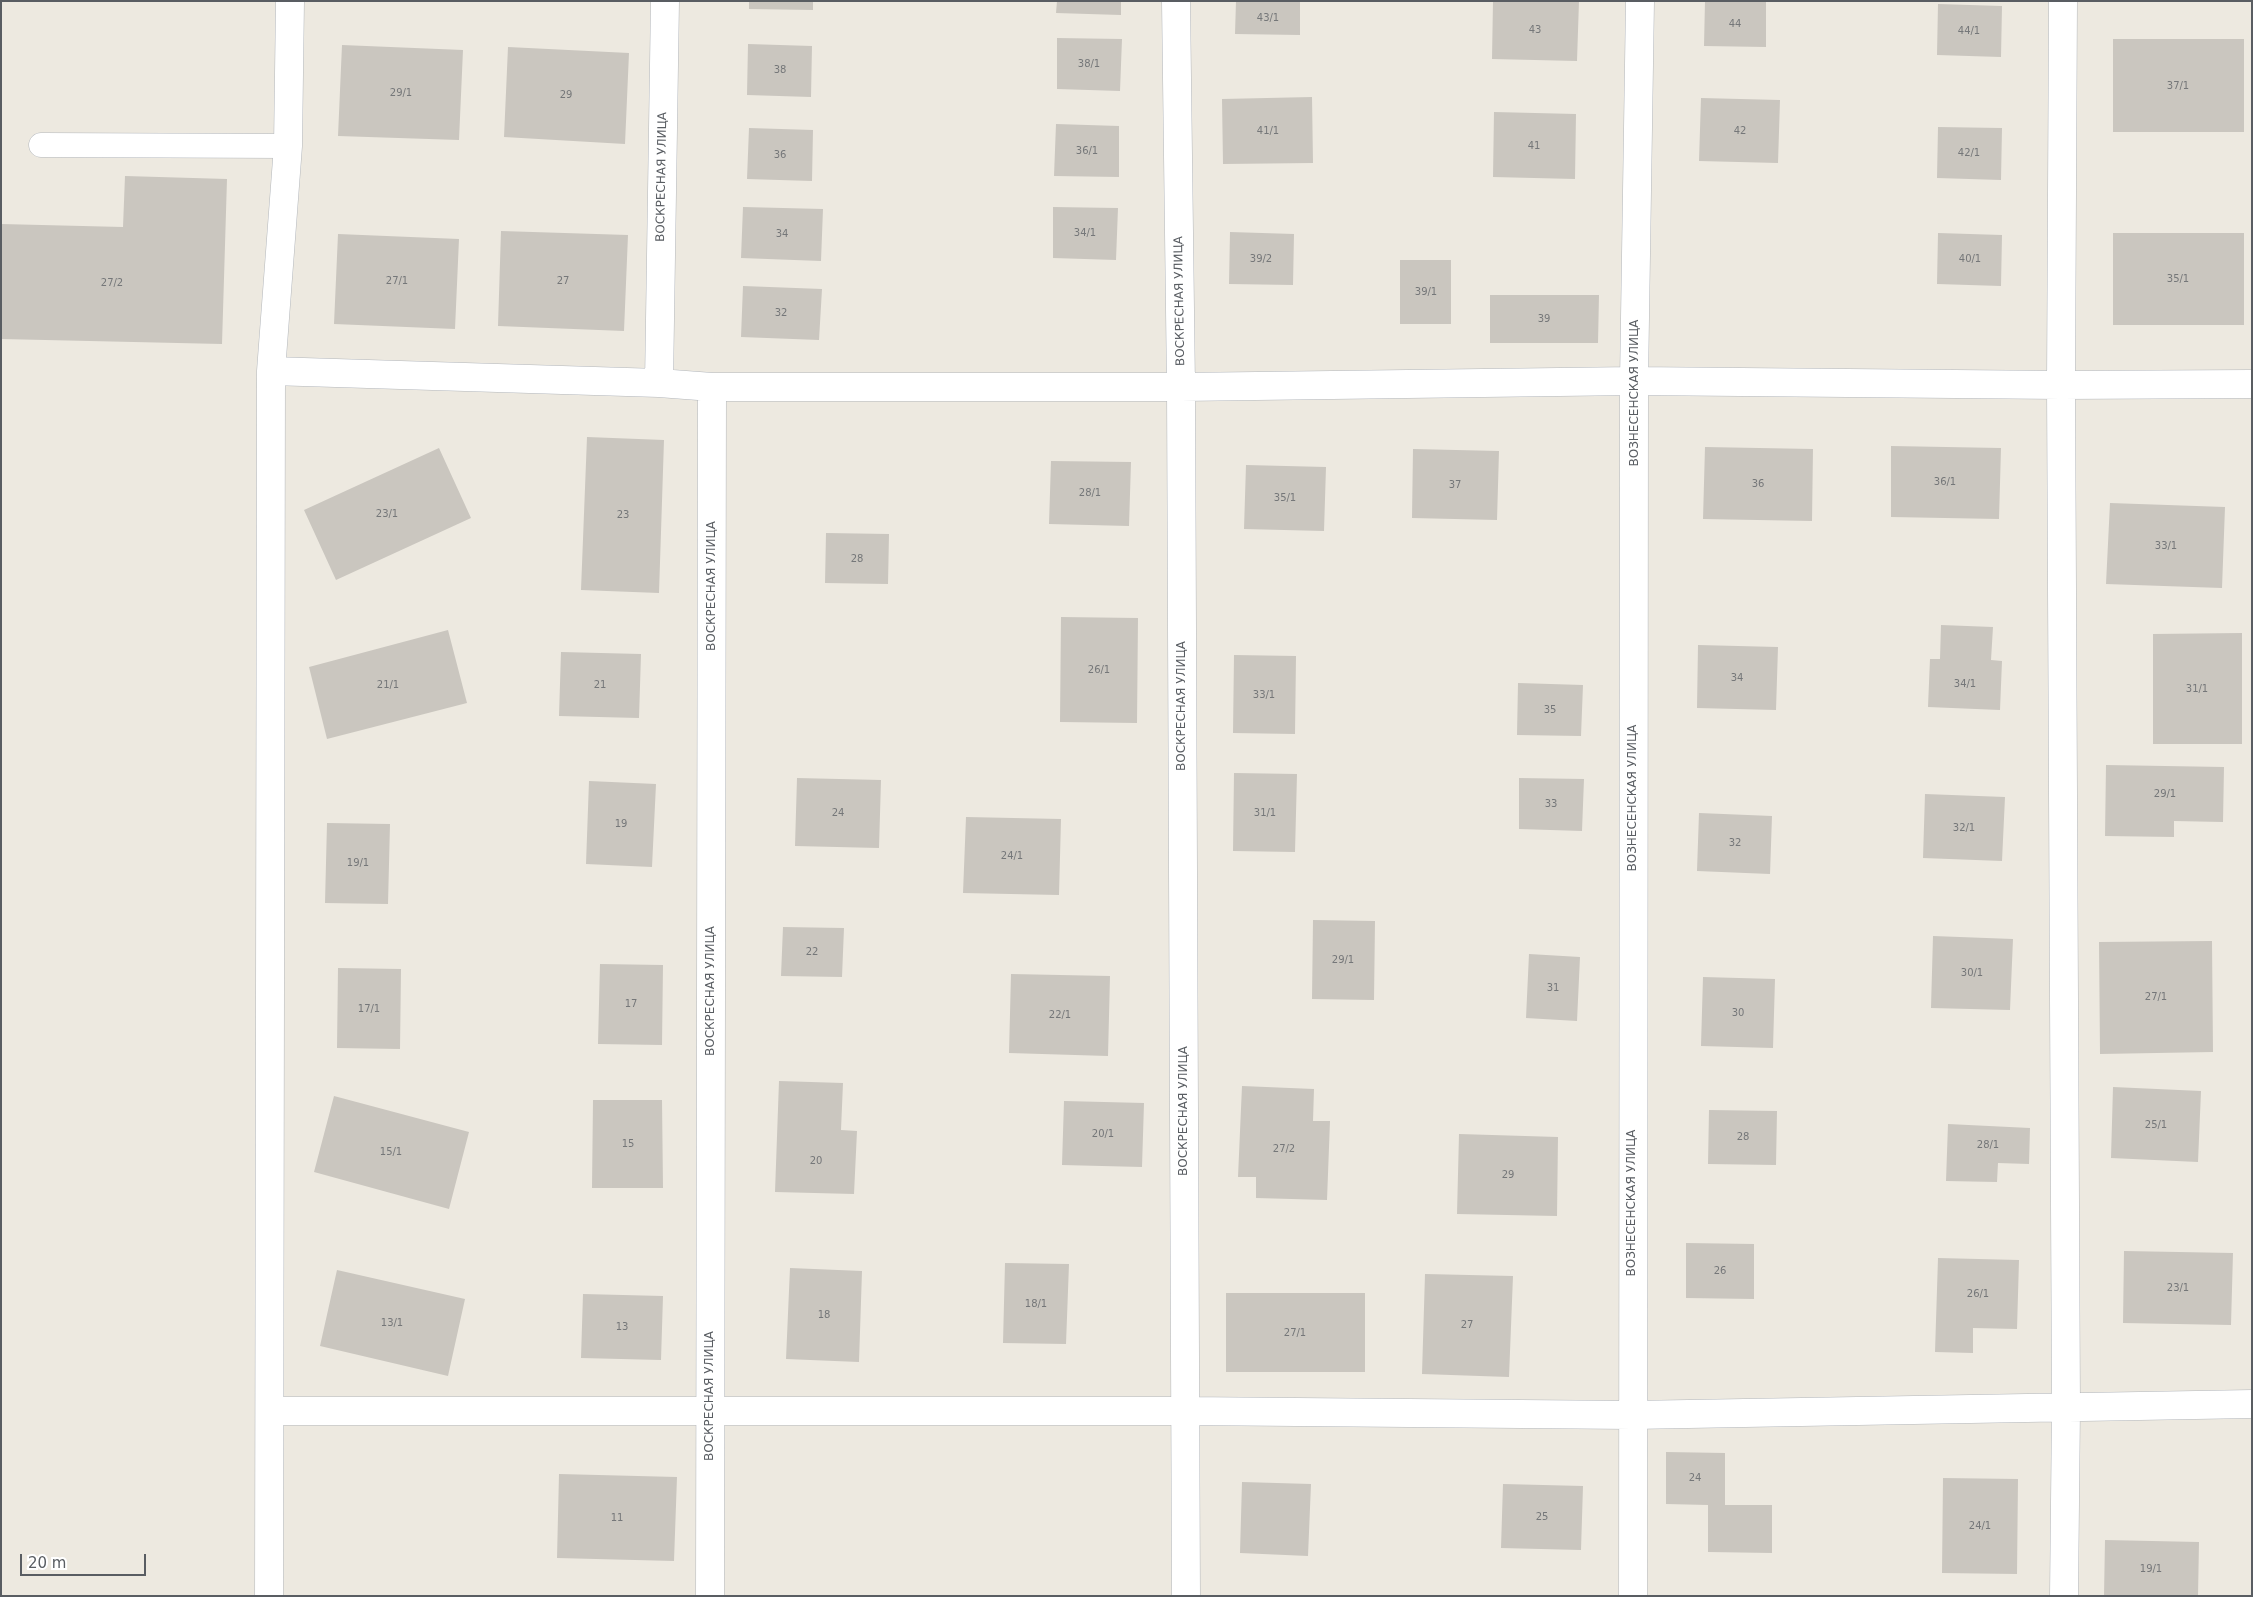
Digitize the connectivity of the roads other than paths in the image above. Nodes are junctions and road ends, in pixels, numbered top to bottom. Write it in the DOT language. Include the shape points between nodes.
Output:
graph roads {
  1 [pos="290,1"];
  2 [pos="665,1"];
  3 [pos="1176,1"];
  4 [pos="1640,1"];
  5 [pos="2063,1"];
  6 [pos="41,145"];
  7 [pos="288,146"];
  8 [pos="271,371"];
  9 [pos="1634,381"];
  10 [pos="659,383"];
  11 [pos="2061,384"];
  12 [pos="2252,384"];
  13 [pos="712,387"];
  14 [pos="1181,387"];
  15 [pos="2252,1404"];
  16 [pos="2066,1408"];
  17 [pos="270,1411"];
  18 [pos="710,1411"];
  19 [pos="1185,1411"];
  20 [pos="1632,1415"];
  21 [pos="269,1596"];
  22 [pos="710,1596"];
  23 [pos="1186,1596"];
  24 [pos="1633,1596"];
  25 [pos="2064,1596"];
  1 -- 7 [label="street"];
  2 -- 10 [label="street, ВОСКРЕСНАЯ УЛИЦА"];
  3 -- 14 [label="street, ВОСКРЕСНАЯ УЛИЦА"];
  4 -- 9 [label="street, ВОЗНЕСЕНСКАЯ УЛИЦА"];
  5 -- 11 [label="street"];
  6 -- 7 [label="lane"];
  7 -- 8 [label="street"];
  8 -- 10 [label="street"];
  8 -- 17 [label="street"];
  9 -- 11 [label="street"];
  9 -- 14 [label="street"];
  9 -- 20 [label="street, ВОЗНЕСЕНСКАЯ УЛИЦА"];
  10 -- 13 [label="street"];
  11 -- 12 [label="street"];
  11 -- 16 [label="street"];
  13 -- 14 [label="street"];
  13 -- 18 [label="street, ВОСКРЕСНАЯ УЛИЦА"];
  14 -- 19 [label="street, ВОСКРЕСНАЯ УЛИЦА"];
  15 -- 16 [label="street"];
  16 -- 20 [label="street"];
  16 -- 25 [label="street"];
  17 -- 18 [label="street"];
  17 -- 21 [label="street"];
  18 -- 19 [label="street"];
  18 -- 22 [label="street, ВОСКРЕСНАЯ УЛИЦА"];
  19 -- 20 [label="street"];
  19 -- 23 [label="street, ВОСКРЕСНАЯ УЛИЦА"];
  20 -- 24 [label="street, ВОЗНЕСЕНСКАЯ УЛИЦА"];
}
